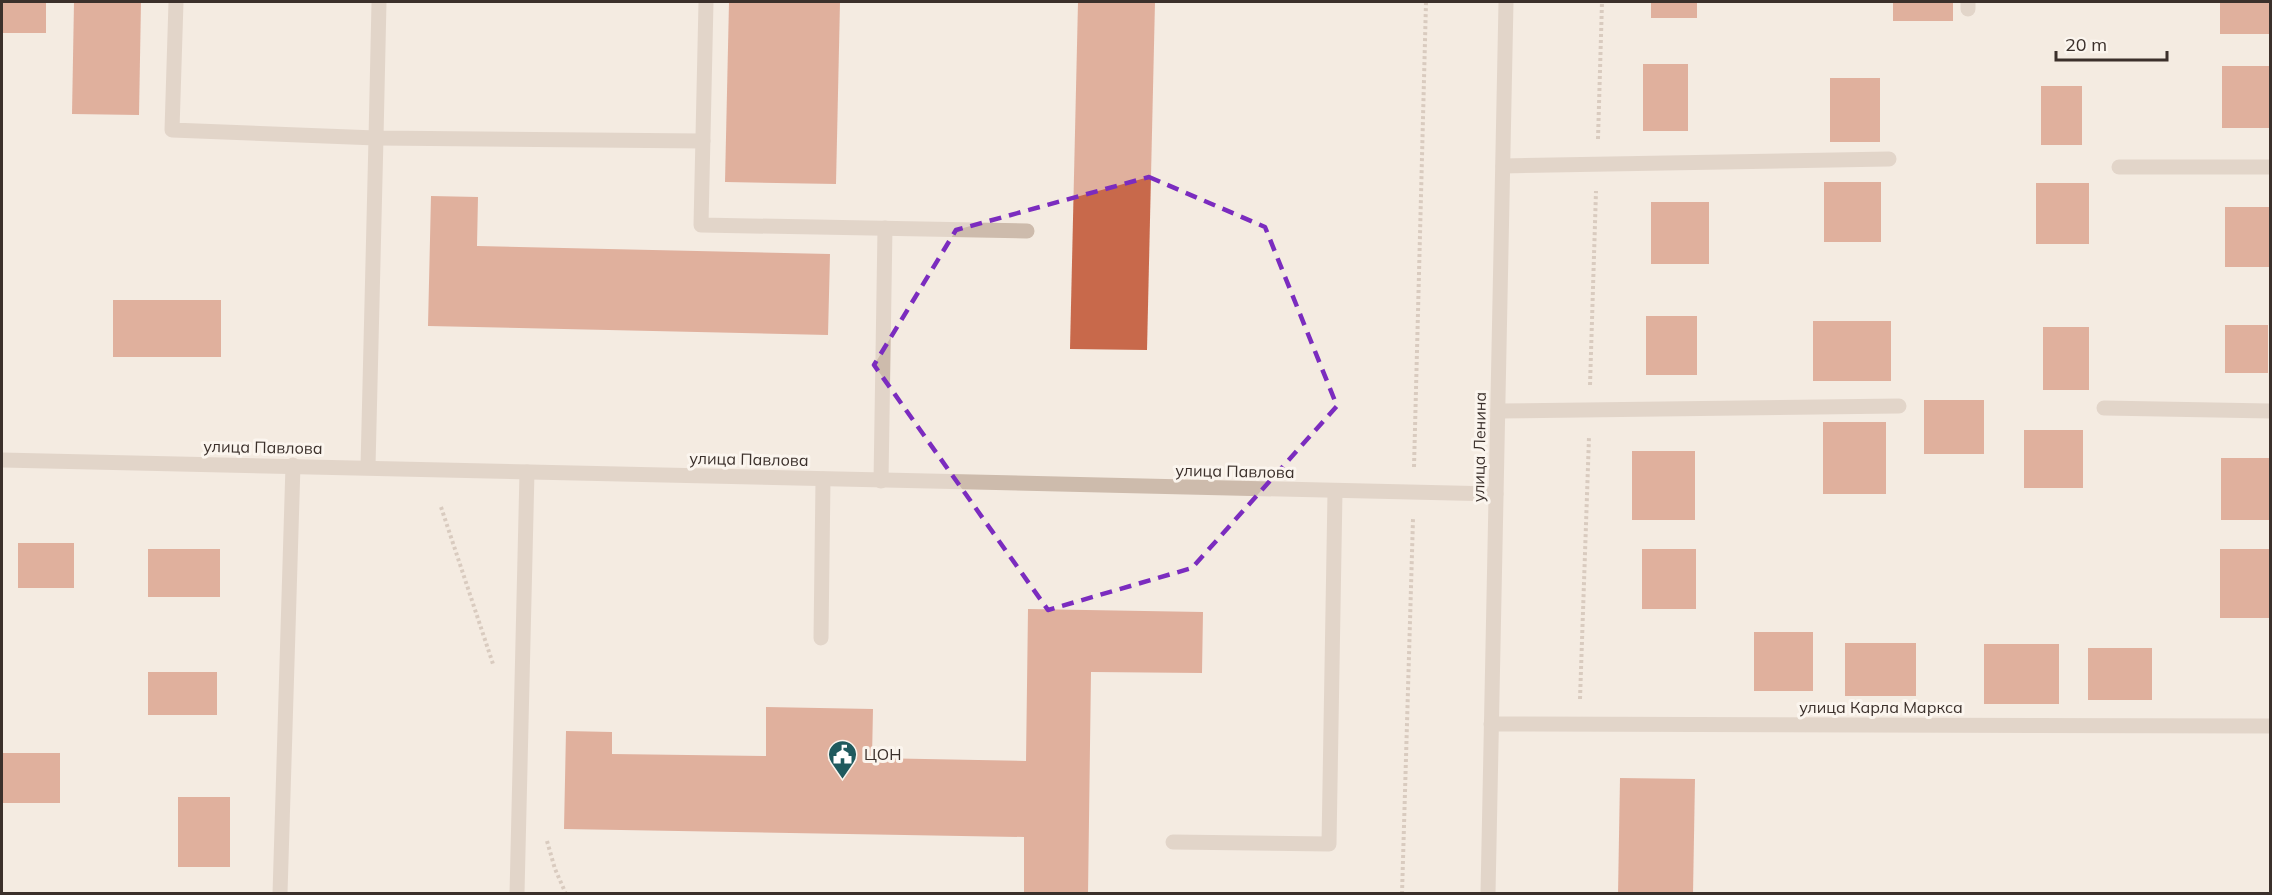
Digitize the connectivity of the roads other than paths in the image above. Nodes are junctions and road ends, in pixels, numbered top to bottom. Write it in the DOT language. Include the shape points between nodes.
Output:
graph roads {
  1 [pos="176,2"];
  2 [pos="379,2"];
  3 [pos="706,2"];
  4 [pos="1506,2"];
  5 [pos="376,138"];
  6 [pos="703,141"];
  7 [pos="1889,159"];
  8 [pos="1503,166"];
  9 [pos="2271,166"];
  10 [pos="2119,168"];
  11 [pos="885,228"];
  12 [pos="1027,231"];
  13 [pos="1899,406"];
  14 [pos="2104,408"];
  15 [pos="1498,411"];
  16 [pos="2271,411"];
  17 [pos="2,460"];
  18 [pos="293,465"];
  19 [pos="368,467"];
  20 [pos="527,472"];
  21 [pos="823,479"];
  22 [pos="881,481"];
  23 [pos="1335,492"];
  24 [pos="1496,494"];
  25 [pos="821,638"];
  26 [pos="1491,724"];
  27 [pos="2271,726"];
  28 [pos="1173,842"];
  29 [pos="280,894"];
  30 [pos="517,894"];
  31 [pos="1488,894"];
  1 -- 5 [label="street" via="172,130"];
  2 -- 5 [label="street"];
  3 -- 6 [label="street"];
  4 -- 8 [label="street, улица Ленина"];
  5 -- 6 [label="street"];
  5 -- 19 [label="street"];
  6 -- 11 [label="street" via="701,225"];
  7 -- 8 [label="street"];
  8 -- 15 [label="street, улица Ленина"];
  9 -- 10 [label="street"];
  11 -- 12 [label="street"];
  11 -- 22 [label="street"];
  13 -- 15 [label="street"];
  14 -- 16 [label="street"];
  15 -- 24 [label="street, улица Ленина"];
  17 -- 18 [label="street, улица Павлова"];
  18 -- 19 [label="street, улица Павлова"];
  18 -- 29 [label="street"];
  19 -- 20 [label="street, улица Павлова"];
  20 -- 21 [label="street, улица Павлова"];
  20 -- 30 [label="street"];
  21 -- 22 [label="street, улица Павлова"];
  21 -- 25 [label="street"];
  22 -- 23 [label="street, улица Павлова"];
  23 -- 24 [label="street, улица Павлова"];
  23 -- 28 [label="street" via="1329,844"];
  24 -- 26 [label="street, улица Ленина"];
  26 -- 27 [label="street, улица Карла Маркса"];
  26 -- 31 [label="street, улица Ленина"];
}
